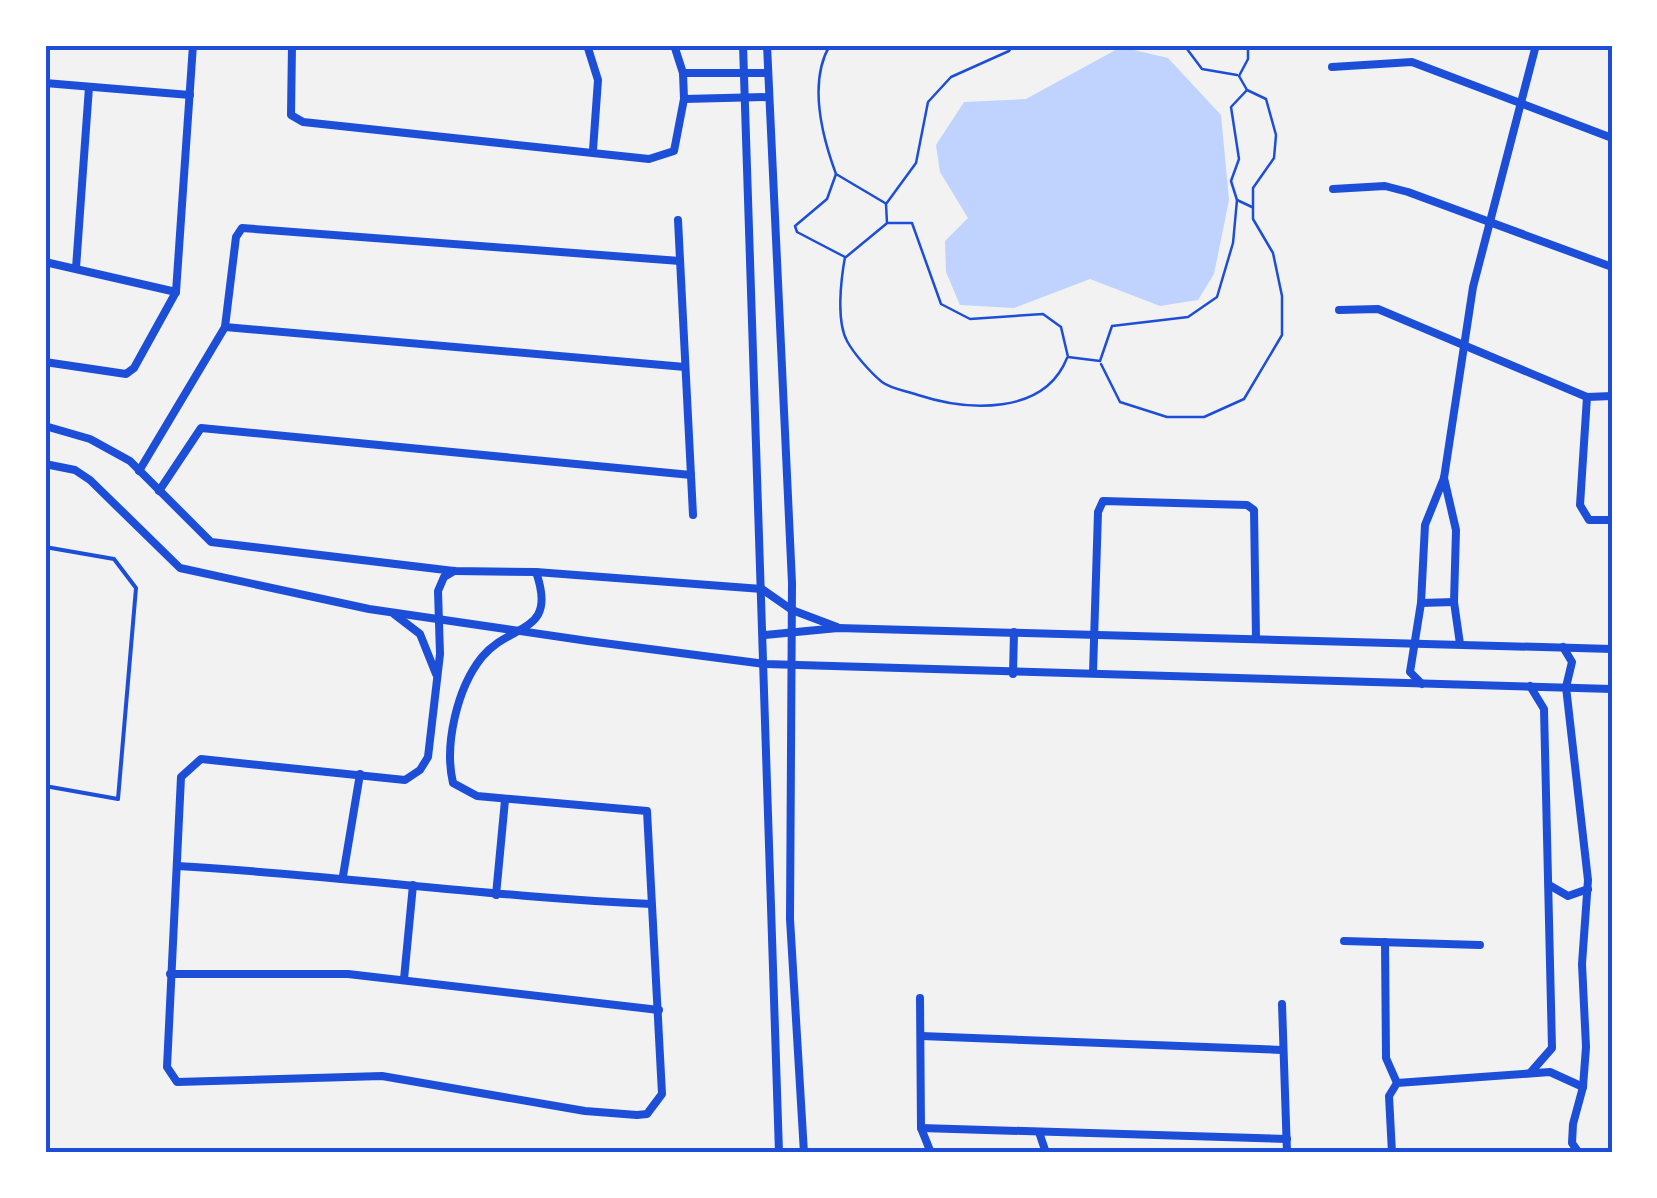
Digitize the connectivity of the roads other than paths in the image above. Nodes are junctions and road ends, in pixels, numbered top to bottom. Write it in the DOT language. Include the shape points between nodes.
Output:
graph roads {
  1 [pos="194,45"];
  2 [pos="292,45"];
  3 [pos="587,45"];
  4 [pos="674,45"];
  5 [pos="743,45"];
  6 [pos="767,45"];
  7 [pos="1536,45"];
  8 [pos="1332,67"];
  9 [pos="683,72"];
  10 [pos="744,72"];
  11 [pos="768,73"];
  12 [pos="45,83"];
  13 [pos="90,87"];
  14 [pos="190,96"];
  15 [pos="769,98"];
  16 [pos="684,99"];
  17 [pos="745,99"];
  18 [pos="1520,104"];
  19 [pos="1612,138"];
  20 [pos="593,150"];
  21 [pos="1332,189"];
  22 [pos="678,220"];
  23 [pos="1487,224"];
  24 [pos="680,261"];
  25 [pos="45,262"];
  26 [pos="1612,267"];
  27 [pos="76,268"];
  28 [pos="176,292"];
  29 [pos="1339,310"];
  30 [pos="225,326"];
  31 [pos="1462,342"];
  32 [pos="45,362"];
  33 [pos="685,367"];
  34 [pos="1586,396"];
  35 [pos="1612,396"];
  36 [pos="45,426"];
  37 [pos="45,464"];
  38 [pos="139,471"];
  39 [pos="691,475"];
  40 [pos="1444,478"];
  41 [pos="159,491"];
  42 [pos="693,515"];
  43 [pos="1612,520"];
  44 [pos="45,547"];
  45 [pos="454,571"];
  46 [pos="536,572"];
  47 [pos="762,589"];
  48 [pos="1454,602"];
  49 [pos="1420,603"];
  50 [pos="792,610"];
  51 [pos="390,612"];
  52 [pos="440,618"];
  53 [pos="838,628"];
  54 [pos="525,631"];
  55 [pos="1014,632"];
  56 [pos="1094,634"];
  57 [pos="765,635"];
  58 [pos="791,635"];
  59 [pos="1256,638"];
  60 [pos="1415,644"];
  61 [pos="1460,644"];
  62 [pos="1563,647"];
  63 [pos="1612,649"];
  64 [pos="792,663"];
  65 [pos="765,664"];
  66 [pos="1092,673"];
  67 [pos="1013,674"];
  68 [pos="437,678"];
  69 [pos="1422,684"];
  70 [pos="1530,686"];
  71 [pos="1566,687"];
  72 [pos="1612,689"];
  73 [pos="360,774"];
  74 [pos="45,786"];
  75 [pos="505,800"];
  76 [pos="178,866"];
  77 [pos="343,876"];
  78 [pos="413,885"];
  79 [pos="1549,885"];
  80 [pos="1588,888"];
  81 [pos="496,896"];
  82 [pos="651,904"];
  83 [pos="1344,941"];
  84 [pos="1384,942"];
  85 [pos="1480,945"];
  86 [pos="170,974"];
  87 [pos="404,980"];
  88 [pos="920,998"];
  89 [pos="1282,1004"];
  90 [pos="659,1010"];
  91 [pos="921,1036"];
  92 [pos="1282,1050"];
  93 [pos="1531,1072"];
  94 [pos="1397,1083"];
  95 [pos="1583,1086"];
  96 [pos="921,1128"];
  97 [pos="1039,1132"];
  98 [pos="1286,1139"];
  99 [pos="779,1153"];
  100 [pos="804,1153"];
  101 [pos="931,1153"];
  102 [pos="1046,1153"];
  103 [pos="1287,1153"];
  104 [pos="1392,1153"];
  105 [pos="1579,1153"];
  1 -- 14 [label="street"];
  2 -- 20 [label="street" via="288,100 292,115 303,122"];
  3 -- 20 [label="street" via="598,80"];
  4 -- 9 [label="street"];
  5 -- 10 [label="street"];
  6 -- 11 [label="street"];
  7 -- 18 [label="street"];
  8 -- 18 [label="street" via="1412,62"];
  9 -- 10 [label="street"];
  9 -- 16 [label="street"];
  10 -- 11 [label="street"];
  10 -- 17 [label="street"];
  11 -- 15 [label="street"];
  12 -- 13 [label="street"];
  13 -- 14 [label="street"];
  13 -- 27 [label="street"];
  14 -- 28 [label="street"];
  15 -- 17 [label="street"];
  15 -- 50 [label="street"];
  16 -- 17 [label="street"];
  16 -- 20 [label="street" via="674,152 649,159"];
  17 -- 47 [label="street"];
  18 -- 19 [label="street"];
  18 -- 23 [label="street"];
  21 -- 23 [label="street" via="1386,186"];
  22 -- 24 [label="street"];
  23 -- 26 [label="street"];
  23 -- 31 [label="street"];
  24 -- 30 [label="street" via="242,228"];
  24 -- 33 [label="street"];
  25 -- 27 [label="street"];
  27 -- 28 [label="street"];
  28 -- 32 [label="street" via="126,374"];
  29 -- 31 [label="street" via="1378,310"];
  30 -- 33 [label="street"];
  30 -- 38 [label="street"];
  31 -- 34 [label="street"];
  31 -- 40 [label="street"];
  33 -- 39 [label="street"];
  34 -- 35 [label="street"];
  34 -- 43 [label="street" via="1580,505 1582,514"];
  36 -- 38 [label="street" via="90,439"];
  37 -- 51 [label="street" via="90,480 180,568"];
  38 -- 41 [label="street"];
  39 -- 41 [label="street" via="201,428"];
  39 -- 42 [label="street"];
  40 -- 48 [label="street" via="1456,530"];
  40 -- 49 [label="street" via="1424,525"];
  41 -- 45 [label="street" via="212,542"];
  44 -- 74 [label="lane" via="114,559 136,588 118,799"];
  45 -- 46 [label="street"];
  45 -- 52 [label="street" via="438,591"];
  46 -- 47 [label="street"];
  46 -- 54 [label="street" via="544,594 541,611"];
  47 -- 50 [label="street"];
  47 -- 57 [label="street"];
  48 -- 49 [label="street"];
  48 -- 61 [label="street"];
  49 -- 60 [label="street"];
  50 -- 53 [label="street"];
  50 -- 58 [label="street"];
  51 -- 52 [label="street"];
  51 -- 68 [label="street" via="420,634"];
  52 -- 54 [label="street"];
  52 -- 68 [label="street"];
  53 -- 55 [label="street"];
  53 -- 58 [label="street"];
  54 -- 65 [label="street"];
  54 -- 75 [label="street" via="483,656 461,694 448,763 453,782 477,796"];
  55 -- 56 [label="street"];
  55 -- 67 [label="street"];
  56 -- 59 [label="street"];
  56 -- 59 [label="street" via="1103,501 1254,510"];
  56 -- 66 [label="street"];
  57 -- 58 [label="street"];
  57 -- 65 [label="street"];
  58 -- 64 [label="street"];
  59 -- 60 [label="street"];
  60 -- 61 [label="street"];
  60 -- 69 [label="street" via="1410,672"];
  61 -- 62 [label="street"];
  62 -- 63 [label="street"];
  62 -- 71 [label="street" via="1572,662"];
  64 -- 65 [label="street"];
  64 -- 67 [label="street"];
  64 -- 100 [label="street" via="790,919"];
  65 -- 99 [label="street"];
  66 -- 67 [label="street"];
  66 -- 69 [label="street"];
  68 -- 73 [label="street" via="428,757 420,770 405,780"];
  69 -- 70 [label="street"];
  70 -- 71 [label="street"];
  70 -- 79 [label="street" via="1544,709"];
  71 -- 72 [label="street"];
  71 -- 80 [label="street"];
  73 -- 76 [label="street" via="227,758 190,764 180,777"];
  73 -- 77 [label="street"];
  75 -- 81 [label="street"];
  75 -- 82 [label="street" via="646,811"];
  76 -- 77 [label="street"];
  76 -- 86 [label="street"];
  77 -- 78 [label="street"];
  78 -- 81 [label="street"];
  78 -- 87 [label="street"];
  79 -- 80 [label="street" via="1568,896"];
  79 -- 93 [label="street" via="1552,1048"];
  80 -- 95 [label="street"];
  81 -- 82 [label="street"];
  82 -- 90 [label="street"];
  83 -- 84 [label="street"];
  84 -- 85 [label="street"];
  84 -- 94 [label="street" via="1386,1058"];
  86 -- 87 [label="street" via="265,971"];
  86 -- 90 [label="street" via="167,1067 186,1083 382,1076 585,1111 648,1114 662,1094"];
  87 -- 90 [label="street"];
  88 -- 91 [label="street"];
  89 -- 92 [label="street"];
  91 -- 92 [label="street"];
  91 -- 96 [label="street"];
  92 -- 98 [label="street"];
  93 -- 94 [label="street"];
  93 -- 95 [label="street" via="1566,1076"];
  94 -- 104 [label="street" via="1389,1096"];
  95 -- 105 [label="street" via="1573,1124"];
  96 -- 97 [label="street"];
  96 -- 101 [label="street"];
  97 -- 98 [label="street"];
  97 -- 102 [label="street"];
  98 -- 103 [label="street"];
}
